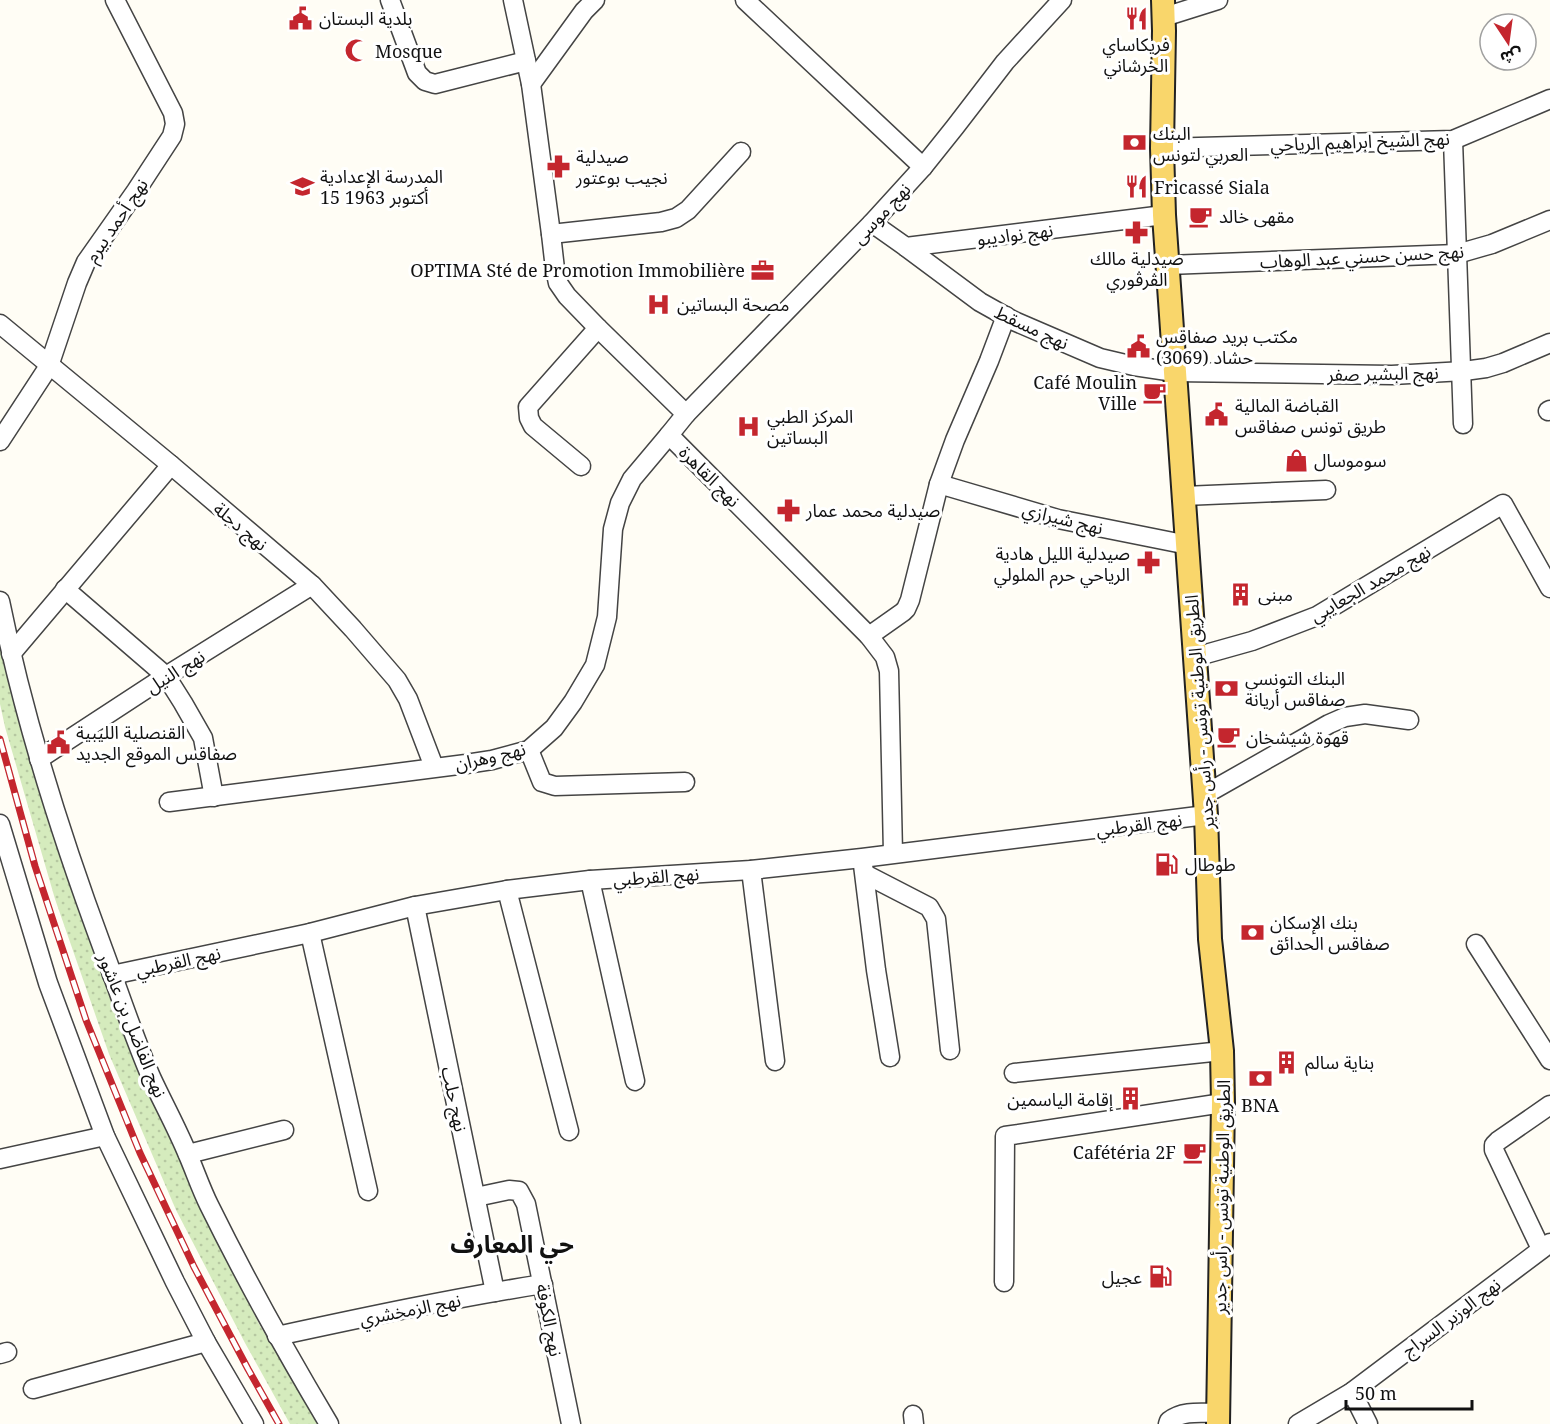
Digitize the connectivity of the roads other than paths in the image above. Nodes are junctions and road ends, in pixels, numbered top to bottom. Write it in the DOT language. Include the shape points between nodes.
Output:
graph roads {
  1 [pos="115,0"];
  2 [pos="390,0"];
  3 [pos="513,0"];
  4 [pos="595,0"];
  5 [pos="745,0"];
  6 [pos="1062,0"];
  7 [pos="1218,0"];
  8 [pos="1164,8"];
  9 [pos="526,61"];
  10 [pos="531,84"];
  11 [pos="1550,99"];
  12 [pos="1453,140"];
  13 [pos="1162,148"];
  14 [pos="741,152"];
  15 [pos="923,167"];
  16 [pos="1164,215"];
  17 [pos="1550,220"];
  18 [pos="872,223"];
  19 [pos="551,234"];
  20 [pos="906,247"];
  21 [pos="1457,254"];
  22 [pos="1168,265"];
  23 [pos="1006,316"];
  24 [pos="0,324"];
  25 [pos="598,328"];
  26 [pos="1550,343"];
  27 [pos="49,366"];
  28 [pos="1461,371"];
  29 [pos="1174,372"];
  30 [pos="686,414"];
  31 [pos="1463,424"];
  32 [pos="669,435"];
  33 [pos="0,441"];
  34 [pos="171,465"];
  35 [pos="581,466"];
  36 [pos="939,484"];
  37 [pos="1326,490"];
  38 [pos="1184,496"];
  39 [pos="1188,545"];
  40 [pos="312,585"];
  41 [pos="1550,588"];
  42 [pos="65,589"];
  43 [pos="0,601"];
  44 [pos="869,636"];
  45 [pos="10,654"];
  46 [pos="1195,657"];
  47 [pos="166,676"];
  48 [pos="1409,720"];
  49 [pos="529,750"];
  50 [pos="39,759"];
  51 [pos="434,767"];
  52 [pos="685,782"];
  53 [pos="214,797"];
  54 [pos="169,802"];
  55 [pos="1205,805"];
  56 [pos="0,824"];
  57 [pos="893,854"];
  58 [pos="863,866"];
  59 [pos="751,870"];
  60 [pos="590,880"];
  61 [pos="507,890"];
  62 [pos="415,906"];
  63 [pos="310,933"];
  64 [pos="1476,944"];
  65 [pos="112,975"];
  66 [pos="950,1050"];
  67 [pos="1222,1051"];
  68 [pos="890,1056"];
  69 [pos="1550,1060"];
  70 [pos="775,1061"];
  71 [pos="1014,1073"];
  72 [pos="634,1081"];
  73 [pos="1223,1103"];
  74 [pos="1550,1105"];
  75 [pos="284,1130"];
  76 [pos="569,1131"];
  77 [pos="105,1136"];
  78 [pos="188,1155"];
  79 [pos="0,1159"];
  80 [pos="368,1191"];
  81 [pos="476,1197"];
  82 [pos="1546,1246"];
  83 [pos="1004,1282"];
  84 [pos="543,1284"];
  85 [pos="495,1292"];
  86 [pos="277,1336"];
  87 [pos="206,1342"];
  88 [pos="33,1389"];
  89 [pos="1352,1392"];
  90 [pos="1218,1418"];
  91 [pos="254,1424"];
  92 [pos="329,1424"];
  93 [pos="571,1424"];
  94 [pos="1168,1424"];
  95 [pos="1298,1424"];
  96 [pos="1368,1424"];
  1 -- 27 [label="street, نهج أحمد بيرم" via="175,124 172,136 86,262"];
  2 -- 9 [label="street" via="417,73 425,81 435,84"];
  3 -- 9 [label="street"];
  4 -- 10 [label="street"];
  5 -- 15 [label="street"];
  6 -- 15 [label="street, نهج موسى" via="1005,62"];
  7 -- 8 [label="street"];
  8 -- 13 [label="main road, الطريق الوطنية تونس - رأس جدير"];
  9 -- 10 [label="street"];
  10 -- 19 [label="street"];
  11 -- 12 [label="street, نهج الشيخ ابراهيم الرياحي"];
  12 -- 13 [label="street, نهج الشيخ ابراهيم الرياحي"];
  12 -- 21 [label="street"];
  13 -- 16 [label="main road, الطريق الوطنية تونس - رأس جدير"];
  14 -- 19 [label="street" via="676,218"];
  15 -- 18 [label="street, نهج موسى"];
  16 -- 20 [label="street, نهج نواديبو"];
  16 -- 22 [label="main road, الطريق الوطنية تونس - رأس جدير"];
  17 -- 21 [label="street, نهج حسن حسني عبد الوهاب"];
  18 -- 20 [label="street"];
  18 -- 30 [label="street, نهج موسى"];
  19 -- 25 [label="street" via="558,283"];
  20 -- 23 [label="street, نهج مسقط" via="980,302"];
  21 -- 22 [label="street, نهج حسن حسني عبد الوهاب"];
  21 -- 28 [label="street"];
  22 -- 29 [label="main road, الطريق الوطنية تونس - رأس جدير"];
  23 -- 29 [label="street, نهج مسقط" via="1100,358"];
  23 -- 36 [label="street"];
  24 -- 27 [label="street, نهج دجلة"];
  25 -- 30 [label="street"];
  25 -- 35 [label="street" via="528,407 533,426"];
  26 -- 28 [label="street, نهج البشير صفر" via="1503,363"];
  27 -- 33 [label="street, نهج أحمد بيرم"];
  27 -- 34 [label="street, نهج دجلة"];
  28 -- 29 [label="street, نهج البشير صفر" via="1392,375"];
  28 -- 31 [label="street"];
  29 -- 38 [label="main road, الطريق الوطنية تونس - رأس جدير"];
  30 -- 32 [label="street, نهج القاهرة"];
  32 -- 44 [label="street, نهج القاهرة"];
  32 -- 49 [label="street, نهج وهران" via="632,479 620,503 613,529 607,617 595,665 554,728"];
  34 -- 40 [label="street, نهج دجلة"];
  34 -- 42 [label="street"];
  36 -- 39 [label="street, نهج شيرازي" via="1058,519"];
  36 -- 44 [label="street" via="906,609"];
  37 -- 38 [label="street"];
  38 -- 39 [label="main road, الطريق الوطنية تونس - رأس جدير"];
  39 -- 46 [label="main road, الطريق الوطنية تونس - رأس جدير"];
  40 -- 47 [label="street, نهج النيل"];
  40 -- 51 [label="street, نهج دجلة" via="397,680"];
  41 -- 46 [label="street, نهج محمد الجعايبي" via="1503,504 1317,616"];
  42 -- 45 [label="street"];
  42 -- 47 [label="street"];
  43 -- 45 [label="street, نهج الفاضل بن عاشور"];
  44 -- 57 [label="street, نهج القاهرة" via="885,657 889,671"];
  45 -- 50 [label="street, نهج الفاضل بن عاشور"];
  46 -- 55 [label="main road, الطريق الوطنية تونس - رأس جدير"];
  47 -- 50 [label="street, نهج النيل"];
  47 -- 53 [label="street" via="203,738"];
  48 -- 55 [label="street" via="1365,714 1345,717"];
  49 -- 51 [label="street, نهج وهران" via="492,760"];
  49 -- 52 [label="street" via="542,782 555,786"];
  50 -- 65 [label="street, نهج الفاضل بن عاشور"];
  51 -- 53 [label="street, نهج وهران"];
  53 -- 54 [label="street, نهج وهران"];
  55 -- 57 [label="street, نهج القرطبي"];
  55 -- 67 [label="main road, الطريق الوطنية تونس - رأس جدير" via="1210,939"];
  56 -- 77 [label="street" via="48,984"];
  57 -- 58 [label="street, نهج القرطبي"];
  58 -- 59 [label="street, نهج القرطبي"];
  58 -- 66 [label="street" via="929,907 936,919"];
  58 -- 68 [label="street"];
  59 -- 60 [label="street, نهج القرطبي"];
  59 -- 70 [label="street"];
  60 -- 61 [label="street, نهج القرطبي"];
  60 -- 72 [label="street"];
  61 -- 62 [label="street, نهج القرطبي"];
  61 -- 76 [label="street"];
  62 -- 63 [label="street, نهج القرطبي"];
  62 -- 81 [label="street, نهج حلب"];
  63 -- 65 [label="street, نهج القرطبي"];
  63 -- 80 [label="street"];
  64 -- 69 [label="street"];
  65 -- 78 [label="street, نهج الفاضل بن عاشور" via="151,1076"];
  67 -- 71 [label="street"];
  67 -- 73 [label="main road, الطريق الوطنية تونس - رأس جدير"];
  73 -- 83 [label="street" via="1005,1136"];
  73 -- 90 [label="main road, الطريق الوطنية تونس - رأس جدير"];
  74 -- 82 [label="street" via="1494,1145"];
  75 -- 78 [label="street"];
  77 -- 79 [label="street"];
  77 -- 87 [label="street"];
  78 -- 86 [label="street, نهج الفاضل بن عاشور" via="207,1202"];
  81 -- 84 [label="street, نهج الكوفة" via="519,1191 526,1204"];
  81 -- 85 [label="street, نهج حلب"];
  82 -- 89 [label="street, نهج الوزير السراج"];
  84 -- 85 [label="street, نهج الزمخشري"];
  84 -- 93 [label="street, نهج الكوفة"];
  85 -- 86 [label="street, نهج الزمخشري"];
  86 -- 92 [label="street, نهج الفاضل بن عاشور"];
  87 -- 88 [label="street"];
  87 -- 91 [label="street"];
  89 -- 95 [label="street, نهج الوزير السراج"];
  89 -- 96 [label="street"];
  90 -- 94 [label="street" via="1185,1413"];
}
